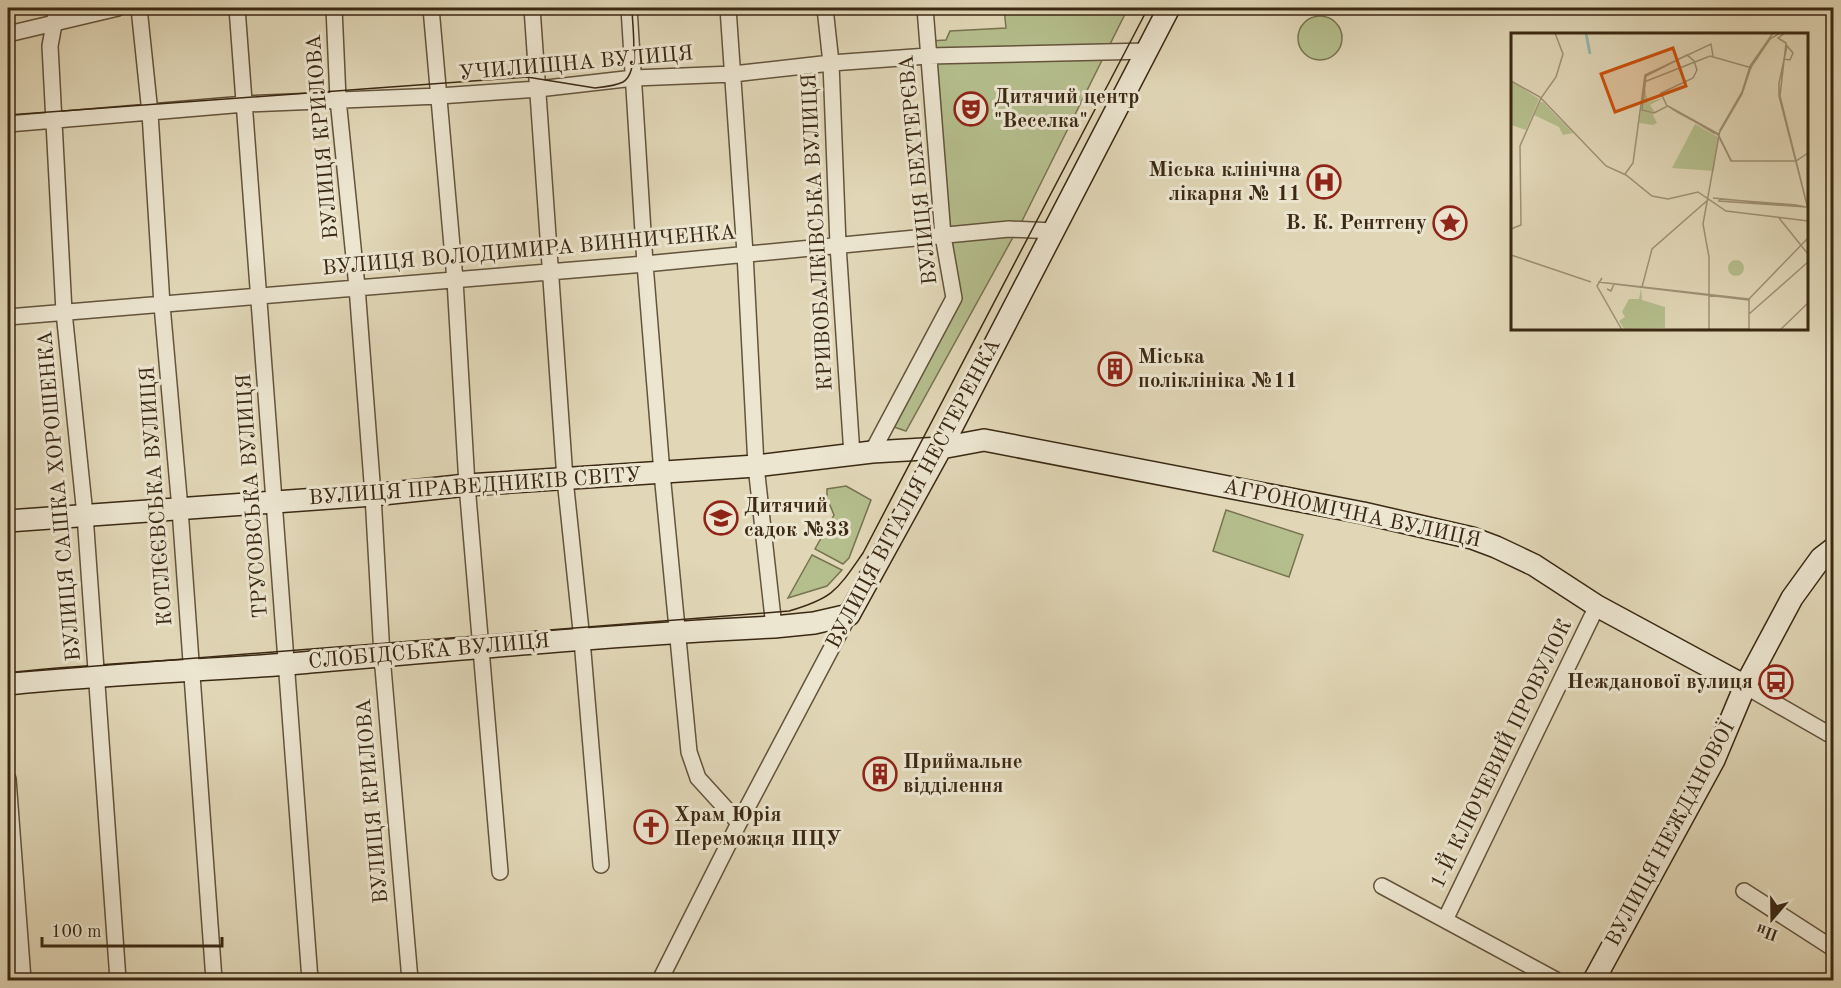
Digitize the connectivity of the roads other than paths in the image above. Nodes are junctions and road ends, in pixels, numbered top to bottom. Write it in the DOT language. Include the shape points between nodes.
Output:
graph roads {
  1 [pos="57,8"];
  2 [pos="118,8"];
  3 [pos="139,8"];
  4 [pos="237,8"];
  5 [pos="334,8"];
  6 [pos="431,8"];
  7 [pos="532,8"];
  8 [pos="629,8"];
  9 [pos="728,8"];
  10 [pos="825,8"];
  11 [pos="925,8"];
  12 [pos="1169,8"];
  13 [pos="53,24"];
  14 [pos="8,34"];
  15 [pos="1148,51"];
  16 [pos="928,56"];
  17 [pos="831,63"];
  18 [pos="733,74"];
  19 [pos="634,78"];
  20 [pos="538,89"];
  21 [pos="439,96"];
  22 [pos="338,99"];
  23 [pos="245,104"];
  24 [pos="150,112"];
  25 [pos="54,120"];
  26 [pos="8,124"];
  27 [pos="1054,231"];
  28 [pos="943,236"];
  29 [pos="838,245"];
  30 [pos="745,253"];
  31 [pos="645,264"];
  32 [pos="549,271"];
  33 [pos="455,280"];
  34 [pos="357,287"];
  35 [pos="258,297"];
  36 [pos="162,305"];
  37 [pos="64,312"];
  38 [pos="8,317"];
  39 [pos="964,405"];
  40 [pos="984,440"];
  41 [pos="941,448"];
  42 [pos="862,453"];
  43 [pos="756,466"];
  44 [pos="662,473"];
  45 [pos="565,479"];
  46 [pos="467,485"];
  47 [pos="373,495"];
  48 [pos="275,501"];
  49 [pos="180,509"];
  50 [pos="85,515"];
  51 [pos="8,521"];
  52 [pos="1833,548"];
  53 [pos="1597,606"];
  54 [pos="849,615"];
  55 [pos="774,627"];
  56 [pos="678,633"];
  57 [pos="582,640"];
  58 [pos="482,647"];
  59 [pos="382,656"];
  60 [pos="286,664"];
  61 [pos="191,670"];
  62 [pos="97,675"];
  63 [pos="8,684"];
  64 [pos="1746,686"];
  65 [pos="1833,737"];
  66 [pos="8,779"];
  67 [pos="739,823"];
  68 [pos="601,865"];
  69 [pos="500,873"];
  70 [pos="1382,886"];
  71 [pos="1744,891"];
  72 [pos="1445,920"];
  73 [pos="1833,949"];
  74 [pos="23,981"];
  75 [pos="118,981"];
  76 [pos="214,981"];
  77 [pos="310,981"];
  78 [pos="410,981"];
  79 [pos="660,981"];
  80 [pos="1556,981"];
  81 [pos="1594,981"];
  1 -- 13 [label="street, ВУЛИЦЯ САШКА ХОРОШЕНКА"];
  2 -- 13 [label="street"];
  3 -- 24 [label="street, КОТЛЄЄВСЬКА ВУЛИЦЯ"];
  4 -- 23 [label="street, ТРУСОВСЬКА ВУЛИЦЯ"];
  5 -- 22 [label="street, ВУЛИЦЯ КРИЛОВА"];
  6 -- 21 [label="street"];
  7 -- 20 [label="street"];
  8 -- 19 [label="street"];
  9 -- 18 [label="street"];
  10 -- 17 [label="street, КРИВОБАЛКІВСЬКА ВУЛИЦЯ"];
  11 -- 16 [label="street, ВУЛИЦЯ БЕХТЕРЄВА"];
  12 -- 15 [label="main road, ВУЛИЦЯ ВІТАЛІЯ НЕСТЕРЕНКА"];
  13 -- 14 [label="street"];
  13 -- 25 [label="street, ВУЛИЦЯ САШКА ХОРОШЕНКА" via="50,46"];
  15 -- 16 [label="street, УЧИЛИЩНА ВУЛИЦЯ"];
  15 -- 27 [label="main road, ВУЛИЦЯ ВІТАЛІЯ НЕСТЕРЕНКА"];
  16 -- 17 [label="street, УЧИЛИЩНА ВУЛИЦЯ"];
  16 -- 28 [label="street, ВУЛИЦЯ БЕХТЕРЄВА"];
  17 -- 18 [label="street, УЧИЛИЩНА ВУЛИЦЯ"];
  17 -- 29 [label="street, КРИВОБАЛКІВСЬКА ВУЛИЦЯ"];
  18 -- 19 [label="street, УЧИЛИЩНА ВУЛИЦЯ"];
  18 -- 30 [label="street"];
  19 -- 20 [label="street, УЧИЛИЩНА ВУЛИЦЯ"];
  19 -- 31 [label="street"];
  20 -- 21 [label="street, УЧИЛИЩНА ВУЛИЦЯ"];
  20 -- 32 [label="street"];
  21 -- 22 [label="street, УЧИЛИЩНА ВУЛИЦЯ"];
  21 -- 33 [label="street"];
  22 -- 23 [label="street, УЧИЛИЩНА ВУЛИЦЯ"];
  22 -- 34 [label="street, ВУЛИЦЯ КРИЛОВА"];
  23 -- 24 [label="street, УЧИЛИЩНА ВУЛИЦЯ"];
  23 -- 35 [label="street, ТРУСОВСЬКА ВУЛИЦЯ"];
  24 -- 25 [label="street, УЧИЛИЩНА ВУЛИЦЯ"];
  24 -- 36 [label="street, КОТЛЄЄВСЬКА ВУЛИЦЯ"];
  25 -- 26 [label="street, УЧИЛИЩНА ВУЛИЦЯ"];
  25 -- 37 [label="street, ВУЛИЦЯ САШКА ХОРОШЕНКА"];
  27 -- 28 [label="street, ВУЛИЦЯ ВОЛОДИМИРА ВИННИЧЕНКА" via="1019,229"];
  27 -- 39 [label="main road, ВУЛИЦЯ ВІТАЛІЯ НЕСТЕРЕНКА"];
  28 -- 29 [label="street, ВУЛИЦЯ ВОЛОДИМИРА ВИННИЧЕНКА"];
  28 -- 42 [label="street, ВУЛИЦЯ БЕХТЕРЄВА" via="954,298"];
  29 -- 30 [label="street, ВУЛИЦЯ ВОЛОДИМИРА ВИННИЧЕНКА"];
  29 -- 42 [label="street, КРИВОБАЛКІВСЬКА ВУЛИЦЯ"];
  30 -- 31 [label="street, ВУЛИЦЯ ВОЛОДИМИРА ВИННИЧЕНКА"];
  30 -- 43 [label="street"];
  31 -- 32 [label="street, ВУЛИЦЯ ВОЛОДИМИРА ВИННИЧЕНКА"];
  31 -- 44 [label="street"];
  32 -- 33 [label="street, ВУЛИЦЯ ВОЛОДИМИРА ВИННИЧЕНКА"];
  32 -- 45 [label="street"];
  33 -- 34 [label="street, ВУЛИЦЯ ВОЛОДИМИРА ВИННИЧЕНКА"];
  33 -- 46 [label="street"];
  34 -- 35 [label="street, ВУЛИЦЯ ВОЛОДИМИРА ВИННИЧЕНКА"];
  34 -- 47 [label="street, ВУЛИЦЯ КРИЛОВА"];
  35 -- 36 [label="street, ВУЛИЦЯ ВОЛОДИМИРА ВИННИЧЕНКА"];
  35 -- 48 [label="street, ТРУСОВСЬКА ВУЛИЦЯ"];
  36 -- 37 [label="street, ВУЛИЦЯ ВОЛОДИМИРА ВИННИЧЕНКА"];
  36 -- 49 [label="street, КОТЛЄЄВСЬКА ВУЛИЦЯ"];
  37 -- 38 [label="street, ВУЛИЦЯ ВОЛОДИМИРА ВИННИЧЕНКА"];
  37 -- 50 [label="street, ВУЛИЦЯ САШКА ХОРОШЕНКА"];
  39 -- 40 [label="main road" via="970,429"];
  39 -- 41 [label="main road, ВУЛИЦЯ ВІТАЛІЯ НЕСТЕРЕНКА"];
  40 -- 41 [label="main road, АГРОНОМІЧНА ВУЛИЦЯ"];
  40 -- 53 [label="main road, АГРОНОМІЧНА ВУЛИЦЯ" via="1363,513 1472,538 1534,565"];
  41 -- 42 [label="main road, ВУЛИЦЯ ПРАВЕДНИКІВ СВІТУ"];
  41 -- 54 [label="main road, ВУЛИЦЯ ВІТАЛІЯ НЕСТЕРЕНКА"];
  42 -- 43 [label="main road, ВУЛИЦЯ ПРАВЕДНИКІВ СВІТУ"];
  43 -- 44 [label="main road, ВУЛИЦЯ ПРАВЕДНИКІВ СВІТУ"];
  43 -- 55 [label="street"];
  44 -- 45 [label="main road, ВУЛИЦЯ ПРАВЕДНИКІВ СВІТУ"];
  44 -- 56 [label="street"];
  45 -- 46 [label="main road, ВУЛИЦЯ ПРАВЕДНИКІВ СВІТУ"];
  45 -- 57 [label="street"];
  46 -- 47 [label="main road, ВУЛИЦЯ ПРАВЕДНИКІВ СВІТУ"];
  46 -- 58 [label="street"];
  47 -- 48 [label="main road, ВУЛИЦЯ ПРАВЕДНИКІВ СВІТУ"];
  47 -- 59 [label="street, ВУЛИЦЯ КРИЛОВА"];
  48 -- 49 [label="main road, ВУЛИЦЯ ПРАВЕДНИКІВ СВІТУ"];
  48 -- 60 [label="street, ТРУСОВСЬКА ВУЛИЦЯ"];
  49 -- 50 [label="main road, ВУЛИЦЯ ПРАВЕДНИКІВ СВІТУ"];
  49 -- 61 [label="street, КОТЛЄЄВСЬКА ВУЛИЦЯ"];
  50 -- 51 [label="main road, ВУЛИЦЯ ПРАВЕДНИКІВ СВІТУ"];
  50 -- 62 [label="street, ВУЛИЦЯ САШКА ХОРОШЕНКА"];
  52 -- 64 [label="main road" via="1800,585"];
  53 -- 64 [label="main road, АГРОНОМІЧНА ВУЛИЦЯ"];
  53 -- 72 [label="street, 1-Й КЛЮЧЕВИЙ ПРОВУЛОК"];
  54 -- 55 [label="main road, СЛОБІДСЬКА ВУЛИЦЯ"];
  54 -- 67 [label="street, ВУЛИЦЯ ВІТАЛІЯ НЕСТЕРЕНКА"];
  55 -- 56 [label="main road, СЛОБІДСЬКА ВУЛИЦЯ"];
  56 -- 57 [label="main road, СЛОБІДСЬКА ВУЛИЦЯ"];
  56 -- 67 [label="street" via="689,752 708,790"];
  57 -- 58 [label="main road, СЛОБІДСЬКА ВУЛИЦЯ"];
  57 -- 68 [label="street"];
  58 -- 59 [label="main road, СЛОБІДСЬКА ВУЛИЦЯ"];
  58 -- 69 [label="street"];
  59 -- 60 [label="main road, СЛОБІДСЬКА ВУЛИЦЯ"];
  59 -- 78 [label="street, ВУЛИЦЯ КРИЛОВА"];
  60 -- 61 [label="main road, СЛОБІДСЬКА ВУЛИЦЯ"];
  60 -- 77 [label="street, ТРУСОВСЬКА ВУЛИЦЯ"];
  61 -- 62 [label="main road, СЛОБІДСЬКА ВУЛИЦЯ"];
  61 -- 76 [label="street, КОТЛЄЄВСЬКА ВУЛИЦЯ"];
  62 -- 63 [label="main road, СЛОБІДСЬКА ВУЛИЦЯ"];
  62 -- 75 [label="street, ВУЛИЦЯ САШКА ХОРОШЕНКА"];
  64 -- 65 [label="street"];
  64 -- 81 [label="main road, ВУЛИЦЯ НЕЖДАНОВОЇ" via="1714,760"];
  66 -- 74 [label="street"];
  67 -- 79 [label="street, ВУЛИЦЯ ВІТАЛІЯ НЕСТЕРЕНКА"];
  70 -- 72 [label="street"];
  71 -- 73 [label="street"];
  72 -- 80 [label="street"];
}
